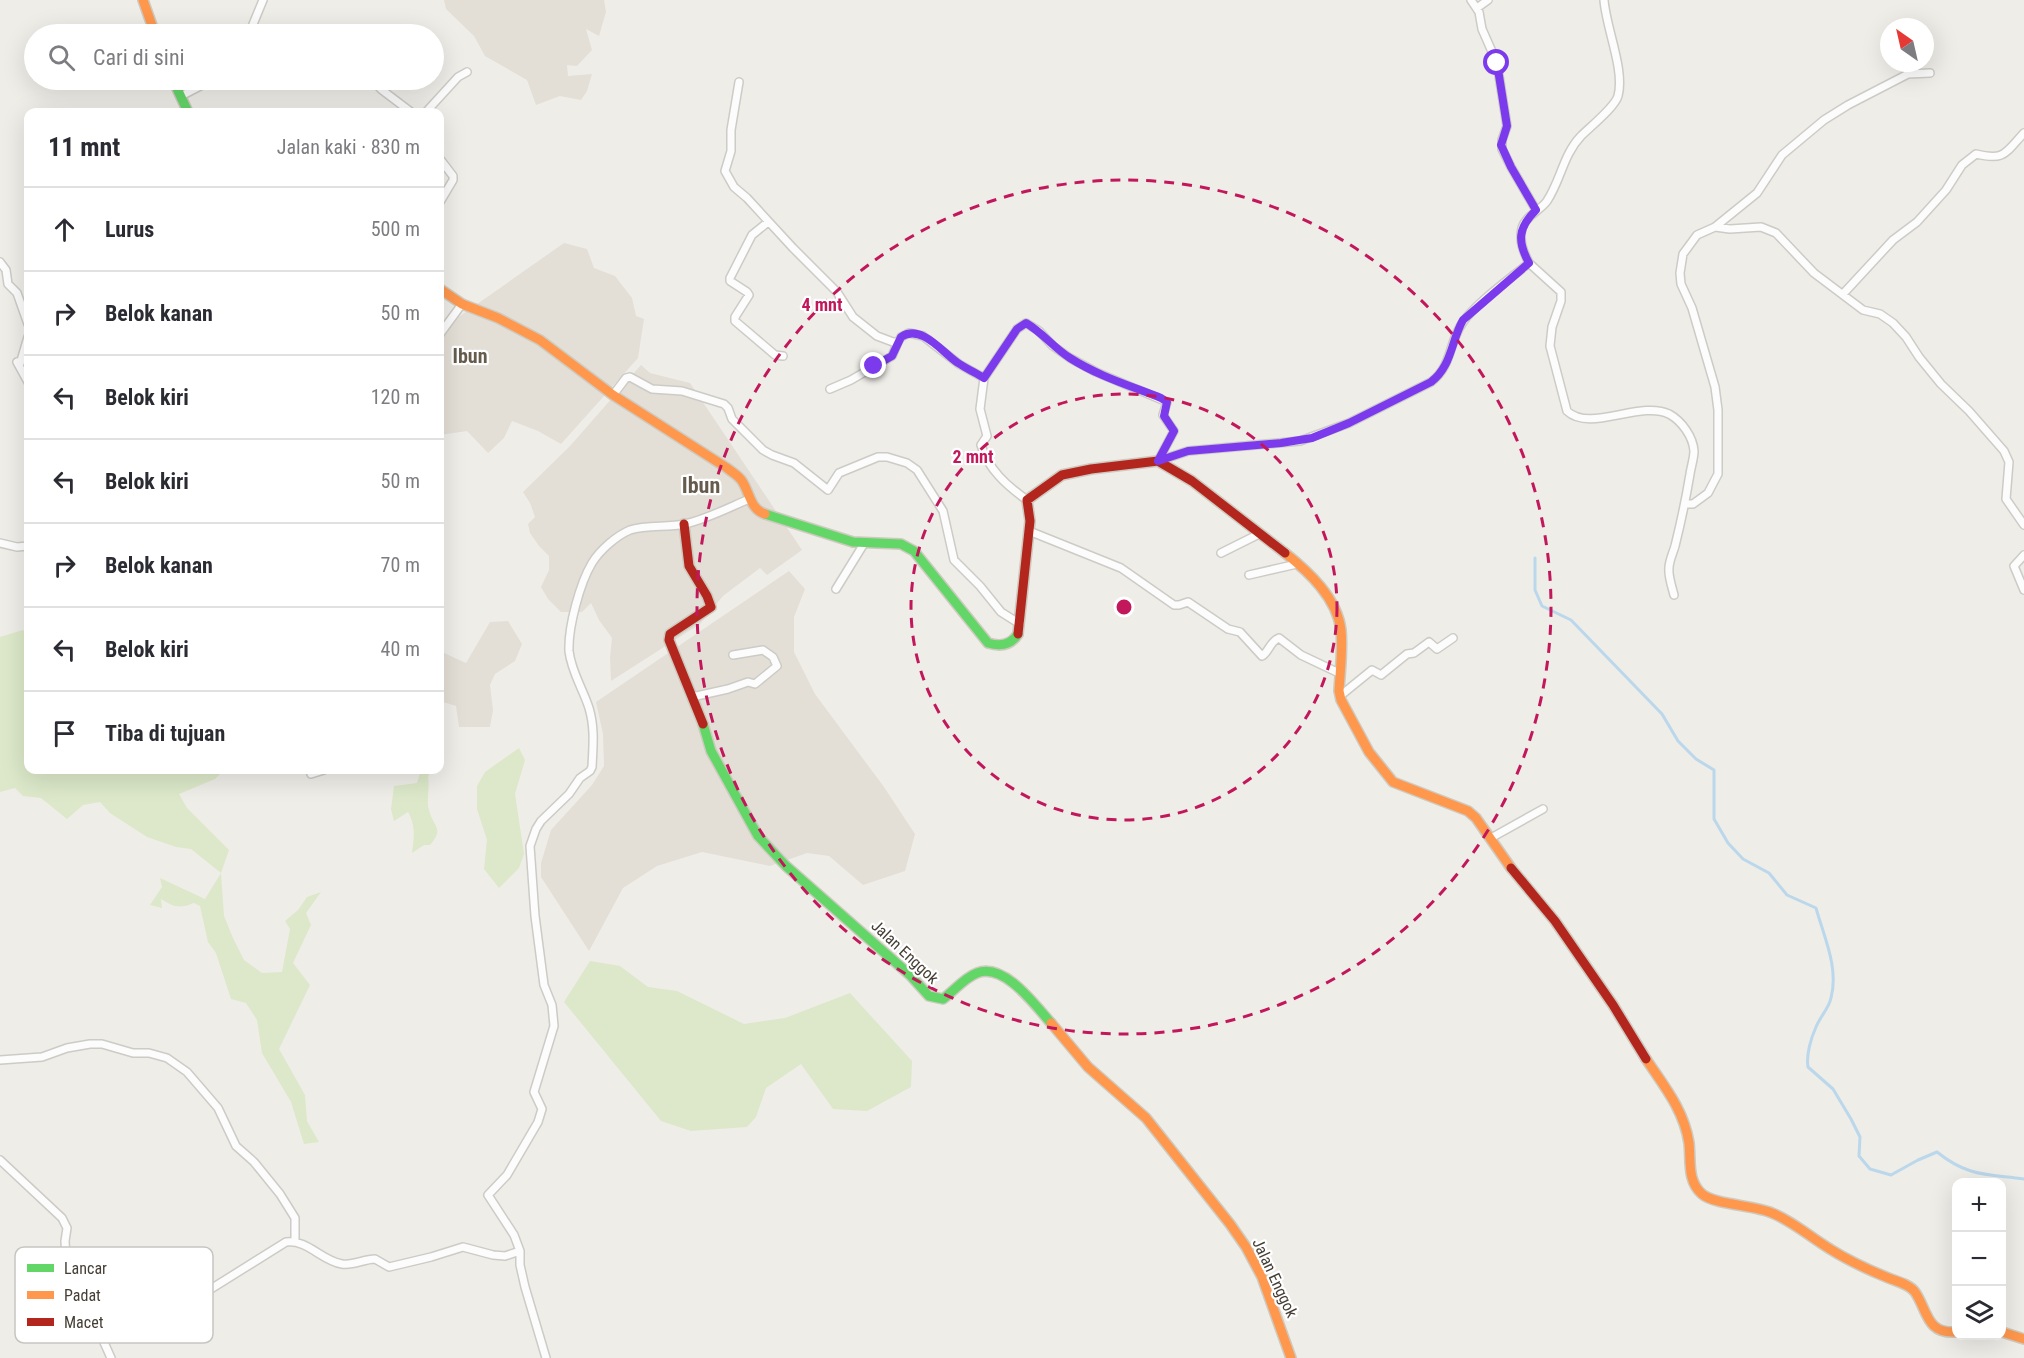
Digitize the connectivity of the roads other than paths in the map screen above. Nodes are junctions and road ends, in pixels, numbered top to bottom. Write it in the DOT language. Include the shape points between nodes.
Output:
graph roads {
  1 [pos="142,0"];
  2 [pos="263,0"];
  3 [pos="1471,0"];
  4 [pos="1488,0"];
  5 [pos="1604,0"];
  6 [pos="1477,8"];
  7 [pos="151,24"];
  8 [pos="253,24"];
  9 [pos="467,72"];
  10 [pos="1930,73"];
  11 [pos="739,82"];
  12 [pos="178,90"];
  13 [pos="193,90"];
  14 [pos="382,90"];
  15 [pos="181,96"];
  16 [pos="186,108"];
  17 [pos="406,108"];
  18 [pos="430,108"];
  19 [pos="2024,134"];
  20 [pos="444,164"];
  21 [pos="444,195"];
  22 [pos="1536,210"];
  23 [pos="768,222"];
  24 [pos="1715,227"];
  25 [pos="0,262"];
  26 [pos="1529,263"];
  27 [pos="444,292"];
  28 [pos="1843,294"];
  29 [pos="462,304"];
  30 [pos="24,313"];
  31 [pos="444,329"];
  32 [pos="898,342"];
  33 [pos="24,349"];
  34 [pos="783,356"];
  35 [pos="24,374"];
  36 [pos="984,378"];
  37 [pos="831,389"];
  38 [pos="613,395"];
  39 [pos="1158,461"];
  40 [pos="749,499"];
  41 [pos="1027,500"];
  42 [pos="1685,504"];
  43 [pos="684,524"];
  44 [pos="2024,525"];
  45 [pos="1029,531"];
  46 [pos="1259,534"];
  47 [pos="865,542"];
  48 [pos="0,543"];
  49 [pos="24,547"];
  50 [pos="1221,552"];
  51 [pos="2024,555"];
  52 [pos="1297,564"];
  53 [pos="1249,575"];
  54 [pos="836,589"];
  55 [pos="2024,590"];
  56 [pos="1674,595"];
  57 [pos="1020,624"];
  58 [pos="1453,638"];
  59 [pos="733,655"];
  60 [pos="1339,673"];
  61 [pos="1340,696"];
  62 [pos="692,697"];
  63 [pos="1543,809"];
  64 [pos="1491,838"];
  65 [pos="0,1060"];
  66 [pos="0,1160"];
  67 [pos="296,1241"];
  68 [pos="66,1247"];
  69 [pos="520,1251"];
  70 [pos="213,1286"];
  71 [pos="1952,1333"];
  72 [pos="2006,1334"];
  73 [pos="2024,1340"];
  74 [pos="104,1343"];
  75 [pos="111,1358"];
  76 [pos="546,1358"];
  77 [pos="1291,1358"];
  1 -- 7 [label="main road"];
  2 -- 8 [label="street"];
  3 -- 6 [label="street"];
  4 -- 6 [label="street"];
  5 -- 22 [label="street" via="1616,55 1617,99 1572,147 1552,193 1545,205"];
  6 -- 22 [label="street" via="1497,63 1507,126 1502,149"];
  9 -- 18 [label="street"];
  10 -- 24 [label="street" via="1908,74 1824,120 1782,155 1757,193"];
  11 -- 23 [label="street" via="725,171 734,187"];
  12 -- 15 [label="main road"];
  13 -- 15 [label="street"];
  14 -- 17 [label="street"];
  15 -- 16 [label="main road"];
  19 -- 28 [label="street" via="2002,156 1976,154 1962,165 1917,222 1893,240"];
  20 -- 21 [label="street" via="453,180"];
  22 -- 26 [label="street" via="1522,229 1522,249"];
  23 -- 32 [label="street" via="837,292 852,317 877,336"];
  23 -- 34 [label="street" via="752,235 730,281 749,295 735,321 775,355"];
  24 -- 28 [label="street" via="1770,229 1814,273"];
  24 -- 42 [label="street" via="1692,241 1683,254 1680,273 1715,387 1718,410 1718,474 1708,493 1693,504"];
  25 -- 30 [label="street"];
  26 -- 39 [label="street" via="1463,320 1447,364 1431,382 1312,438 1188,451"];
  26 -- 42 [label="street" via="1561,292 1550,346 1568,411 1582,418 1650,410 1675,417 1683,425 1694,451"];
  27 -- 29 [label="main road"];
  28 -- 44 [label="street" via="1863,310 1876,312 1893,323 1941,384 2004,451 2009,462 2006,499"];
  29 -- 31 [label="street"];
  29 -- 38 [label="main road" via="540,340"];
  32 -- 36 [label="street" via="909,333 923,336"];
  32 -- 37 [label="street" via="892,356"];
  33 -- 35 [label="street" via="19,363"];
  36 -- 39 [label="street" via="1017,329 1026,323 1070,358 1167,402 1164,416 1174,431"];
  36 -- 41 [label="street" via="981,409 987,436 981,446 983,453 1011,489"];
  38 -- 40 [label="main road" via="727,468 742,480"];
  38 -- 57 [label="street" via="630,376 652,389 682,391 719,402 763,450 794,463 828,490 839,473 878,457 907,463 917,470 942,509 954,560 1001,612"];
  39 -- 41 [label="main road" via="1062,475"];
  39 -- 46 [label="main road" via="1192,481"];
  40 -- 43 [label="street"];
  40 -- 47 [label="main road" via="760,512 777,519 853,542"];
  41 -- 45 [label="main road"];
  42 -- 56 [label="street" via="1669,568"];
  43 -- 62 [label="main road, Jalan Enggok" via="689,566 711,607 669,637"];
  43 -- 69 [label="street" via="631,530 601,551 585,579 571,627 569,652 593,731 592,767 542,821 530,846 535,916 554,1026 534,1092 542,1109 538,1122 507,1175 488,1195"];
  45 -- 57 [label="main road"];
  45 -- 60 [label="street" via="1121,568 1176,606 1188,602 1228,629 1240,632 1262,656 1280,638 1301,655"];
  46 -- 50 [label="street"];
  46 -- 52 [label="main road"];
  47 -- 54 [label="street"];
  47 -- 57 [label="main road" via="901,544 914,551 988,643 1010,643"];
  48 -- 49 [label="street"];
  51 -- 55 [label="street" via="2014,566"];
  52 -- 53 [label="street"];
  52 -- 60 [label="main road" via="1322,589 1339,620"];
  58 -- 61 [label="street" via="1437,649 1429,642 1381,675 1372,670"];
  59 -- 62 [label="street" via="763,650 777,666 754,684 748,682"];
  60 -- 61 [label="main road"];
  61 -- 64 [label="main road" via="1369,752 1393,782 1468,811"];
  62 -- 77 [label="main road, Jalan Enggok" via="711,751 747,818 786,866 929,996 942,999 978,972 991,970 1006,976 1090,1068 1147,1119 1243,1242 1278,1314"];
  63 -- 64 [label="street"];
  64 -- 71 [label="main road" via="1520,881 1555,921 1678,1106 1689,1145 1689,1167 1703,1195 1760,1209 1799,1226 1830,1249 1903,1283 1914,1290 1938,1330"];
  65 -- 67 [label="street" via="42,1057 96,1044 167,1058 187,1072 218,1108 236,1146 280,1194 295,1218"];
  66 -- 68 [label="street" via="66,1224"];
  67 -- 69 [label="street" via="340,1264 375,1259 389,1267 463,1247 504,1256"];
  67 -- 70 [label="street" via="286,1242"];
  69 -- 76 [label="street" via="525,1287"];
  72 -- 73 [label="main road"];
  74 -- 75 [label="street"];
}
